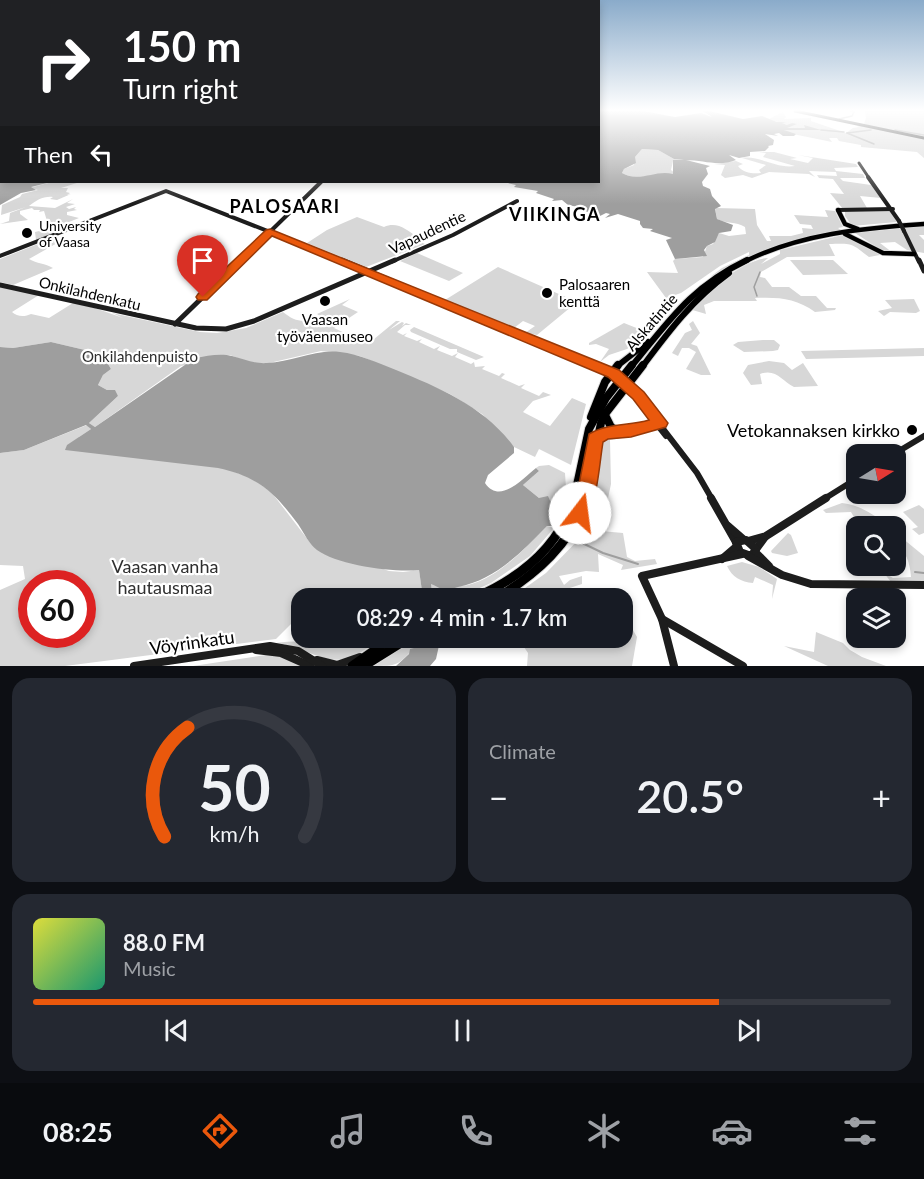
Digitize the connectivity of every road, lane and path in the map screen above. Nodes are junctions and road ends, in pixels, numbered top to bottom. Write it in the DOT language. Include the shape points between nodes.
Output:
graph roads {
  1 [pos="859,163"];
  2 [pos="320,183"];
  3 [pos="518,201"];
  4 [pos="893,209"];
  5 [pos="838,210"];
  6 [pos="899,221"];
  7 [pos="845,224"];
  8 [pos="924,224"];
  9 [pos="862,229"];
  10 [pos="855,230"];
  11 [pos="904,231"];
  12 [pos="270,232"];
  13 [pos="819,237"];
  14 [pos="812,239"];
  15 [pos="859,239"];
  16 [pos="914,254"];
  17 [pos="0,256"];
  18 [pos="759,256"];
  19 [pos="924,271"];
  20 [pos="368,272"];
  21 [pos="0,285"];
  22 [pos="175,324"];
  23 [pos="654,337"];
  24 [pos="609,373"];
  25 [pos="605,414"];
  26 [pos="658,424"];
  27 [pos="620,432"];
  28 [pos="924,436"];
  29 [pos="591,437"];
  30 [pos="906,447"];
  31 [pos="679,451"];
  32 [pos="846,485"];
  33 [pos="766,536"];
  34 [pos="741,542"];
  35 [pos="751,553"];
  36 [pos="720,560"];
  37 [pos="924,585"];
  38 [pos="495,588"];
  39 [pos="512,588"];
  40 [pos="662,619"];
  41 [pos="376,648"];
  42 [pos="393,648"];
  43 [pos="369,652"];
  44 [pos="316,664"];
  45 [pos="134,666"];
  46 [pos="352,666"];
  47 [pos="364,666"];
  48 [pos="674,666"];
  49 [pos="743,666"];
  1 -- 4 [label="main road"];
  2 -- 12 [label="main road"];
  3 -- 20 [label="main road, Vapaudentie"];
  4 -- 5 [label="main road"];
  4 -- 6 [label="main road"];
  5 -- 7 [label="main road"];
  6 -- 11 [label="main road, bridge"];
  7 -- 9 [label="main road"];
  7 -- 13 [label="main road" via="842,231"];
  8 -- 9 [label="main road, Alskatintie"];
  9 -- 10 [label="main road, Alskatintie"];
  10 -- 13 [label="main road, Alskatintie"];
  10 -- 15 [label="main road" via="853,234"];
  11 -- 16 [label="main road"];
  12 -- 17 [label="main road" via="166,190"];
  12 -- 20 [label="main road"];
  12 -- 22 [label="main road"];
  13 -- 14 [label="main road, Alskatintie"];
  14 -- 15 [label="main road" via="840,234"];
  14 -- 18 [label="main road, Alskatintie"];
  15 -- 16 [label="main road" via="883,253"];
  16 -- 19 [label="main road"];
  18 -- 23 [label="main road, Alskatintie" via="733,266 703,286"];
  18 -- 25 [label="main road, Alskatintie" via="708,288 688,307"];
  20 -- 22 [label="main road, Vapaudentie" via="244,325 210,330"];
  20 -- 24 [label="main road"];
  21 -- 22 [label="main road, Onkilahdenkatu"];
  23 -- 24 [label="main road"];
  23 -- 29 [label="main road, Alskatintie" via="609,393"];
  24 -- 26 [label="main road, bridge" via="633,392"];
  24 -- 29 [label="main road" via="600,389"];
  25 -- 27 [label="main road" via="608,423"];
  25 -- 29 [label="main road, Alskatintie"];
  26 -- 27 [label="main road"];
  26 -- 31 [label="main road"];
  27 -- 29 [label="main road"];
  28 -- 30 [label="main road"];
  29 -- 38 [label="main road, Alskatintie" via="567,519 554,541 511,580"];
  29 -- 39 [label="main road, Alskatintie" via="586,494 576,523 541,568"];
  31 -- 34 [label="main road"];
  32 -- 33 [label="main road"];
  33 -- 34 [label="main road"];
  33 -- 35 [label="main road"];
  34 -- 35 [label="main road"];
  34 -- 35 [label="main road"];
  34 -- 36 [label="main road"];
  35 -- 36 [label="main road"];
  35 -- 37 [label="main road" via="772,569 811,584"];
  36 -- 40 [label="main road" via="642,576"];
  40 -- 48 [label="main road"];
  40 -- 49 [label="main road"];
  41 -- 43 [label="main road"];
  42 -- 47 [label="main road"];
  43 -- 44 [label="main road, Vöyrinkatu" via="337,665"];
  43 -- 46 [label="main road"];
  44 -- 45 [label="main road, Vöyrinkatu" via="282,653 254,650"];
}
